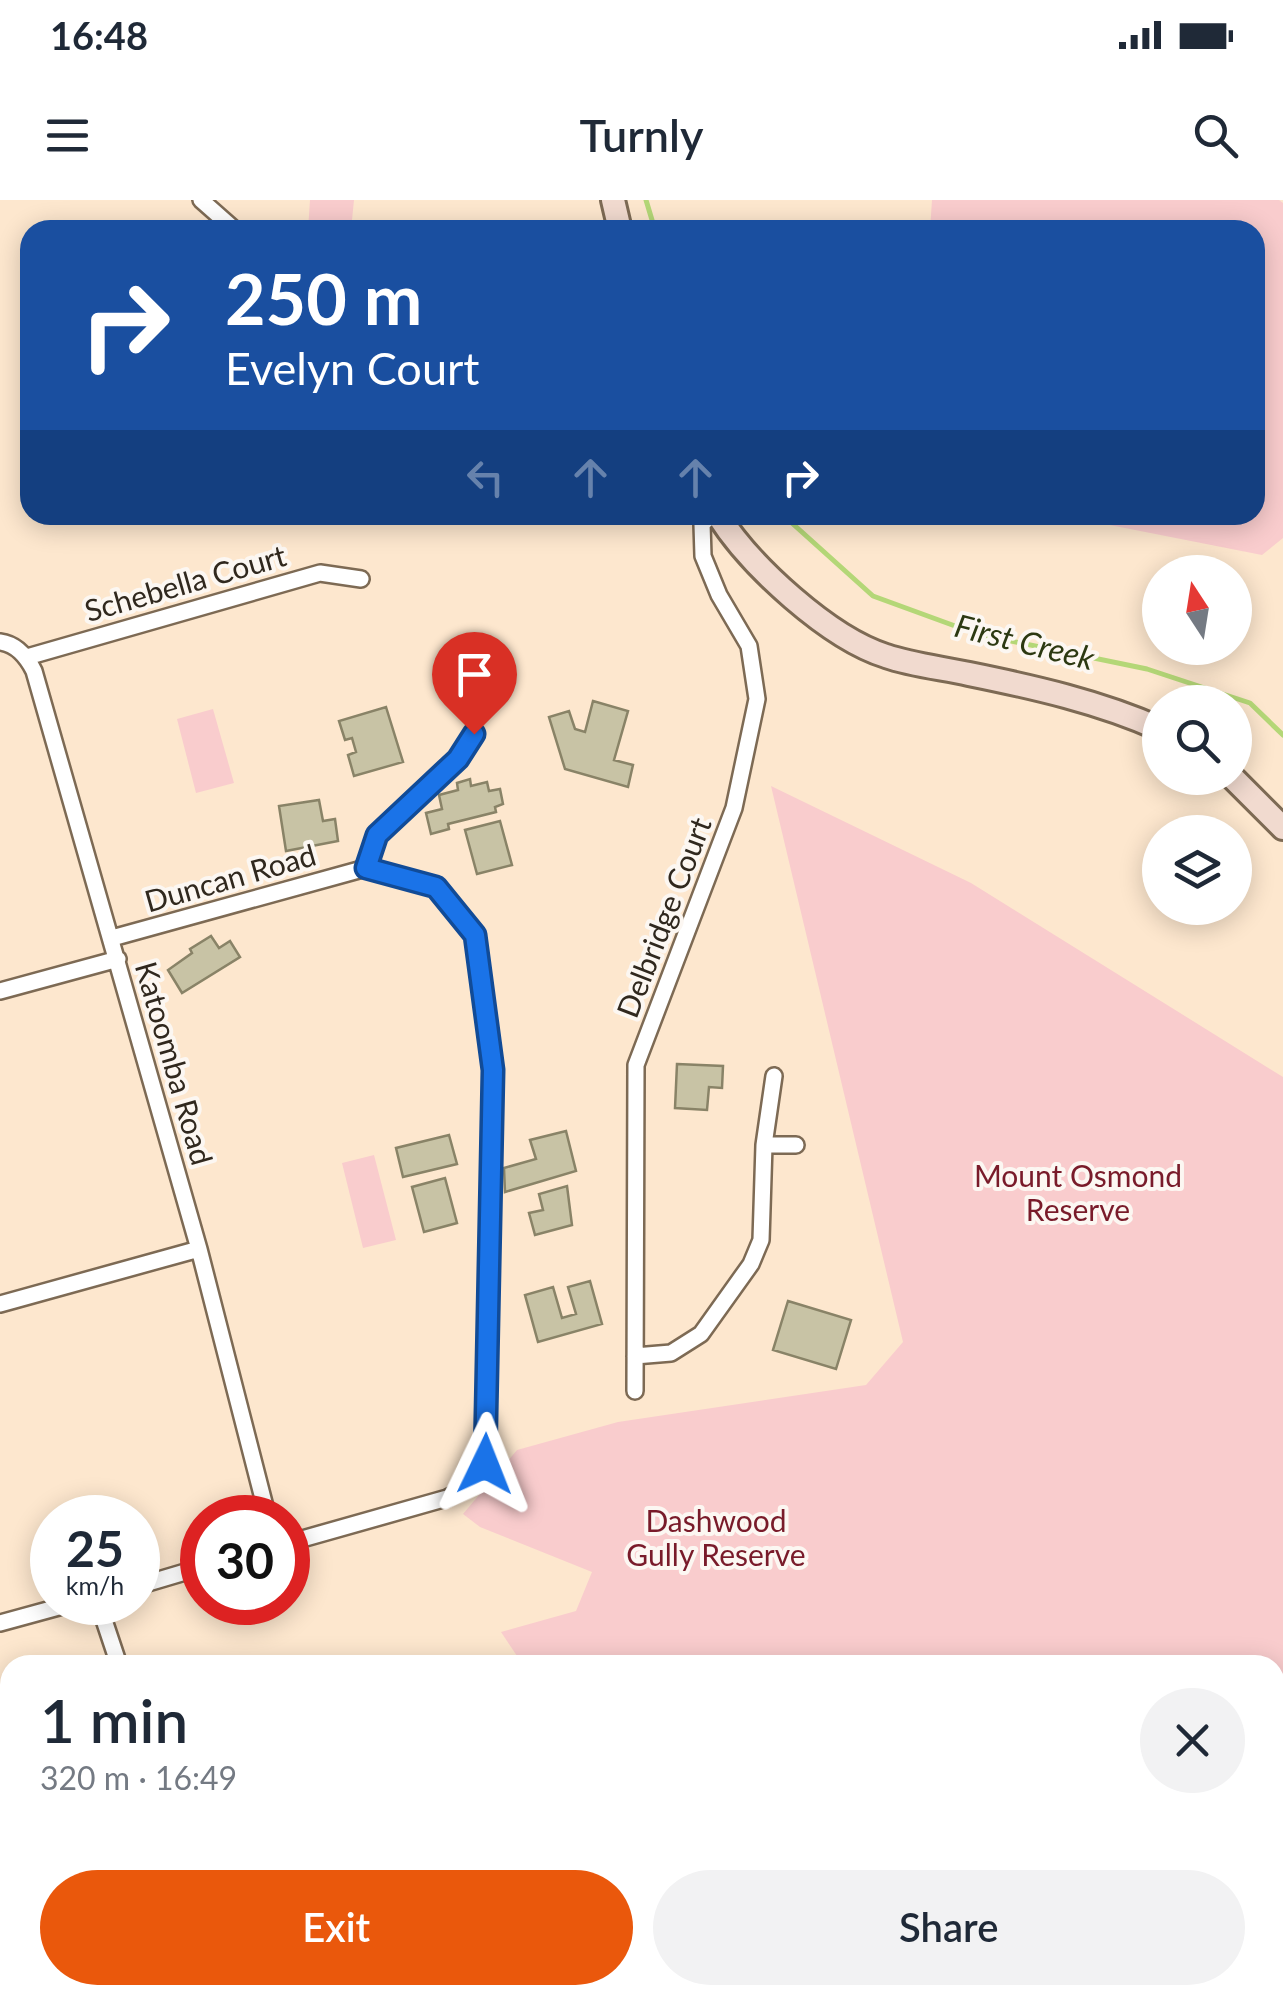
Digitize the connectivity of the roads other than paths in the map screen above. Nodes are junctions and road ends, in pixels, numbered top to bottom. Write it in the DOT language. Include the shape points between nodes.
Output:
graph roads {
  1 [pos="201,200"];
  2 [pos="224,220"];
  3 [pos="702,525"];
  4 [pos="724,525"];
  5 [pos="361,579"];
  6 [pos="0,642"];
  7 [pos="27,658"];
  8 [pos="1142,723"];
  9 [pos="474,734"];
  10 [pos="1250,795"];
  11 [pos="1283,828"];
  12 [pos="366,868"];
  13 [pos="112,938"];
  14 [pos="118,959"];
  15 [pos="0,991"];
  16 [pos="774,1076"];
  17 [pos="764,1144"];
  18 [pos="796,1145"];
  19 [pos="198,1248"];
  20 [pos="0,1304"];
  21 [pos="635,1356"];
  22 [pos="635,1391"];
  23 [pos="262,1495"];
  24 [pos="310,1537"];
  25 [pos="30,1615"];
  26 [pos="0,1623"];
  27 [pos="106,1625"];
  28 [pos="116,1655"];
  1 -- 2 [label="street"];
  3 -- 21 [label="street, Delbridge Court" via="703,556 749,646 757,699 734,808 636,1065"];
  4 -- 8 [label="street" via="786,592 857,644 1045,690"];
  5 -- 7 [label="street, Schebella Court" via="320,572"];
  6 -- 7 [label="street"];
  7 -- 13 [label="street, Katoomba Road"];
  9 -- 12 [label="street" via="458,759 377,835"];
  10 -- 11 [label="street"];
  12 -- 13 [label="street, Duncan Road"];
  12 -- 24 [label="street" via="436,887 475,935 493,1070 485,1464 447,1498"];
  13 -- 14 [label="street, Katoomba Road"];
  14 -- 15 [label="street"];
  14 -- 19 [label="street, Katoomba Road"];
  16 -- 17 [label="street"];
  17 -- 18 [label="street"];
  17 -- 21 [label="street" via="761,1240 752,1264 701,1334 671,1353"];
  19 -- 20 [label="street"];
  19 -- 23 [label="street, Katoomba Road"];
  21 -- 22 [label="street, Delbridge Court"];
  25 -- 26 [label="street"];
  27 -- 28 [label="street"];
}
